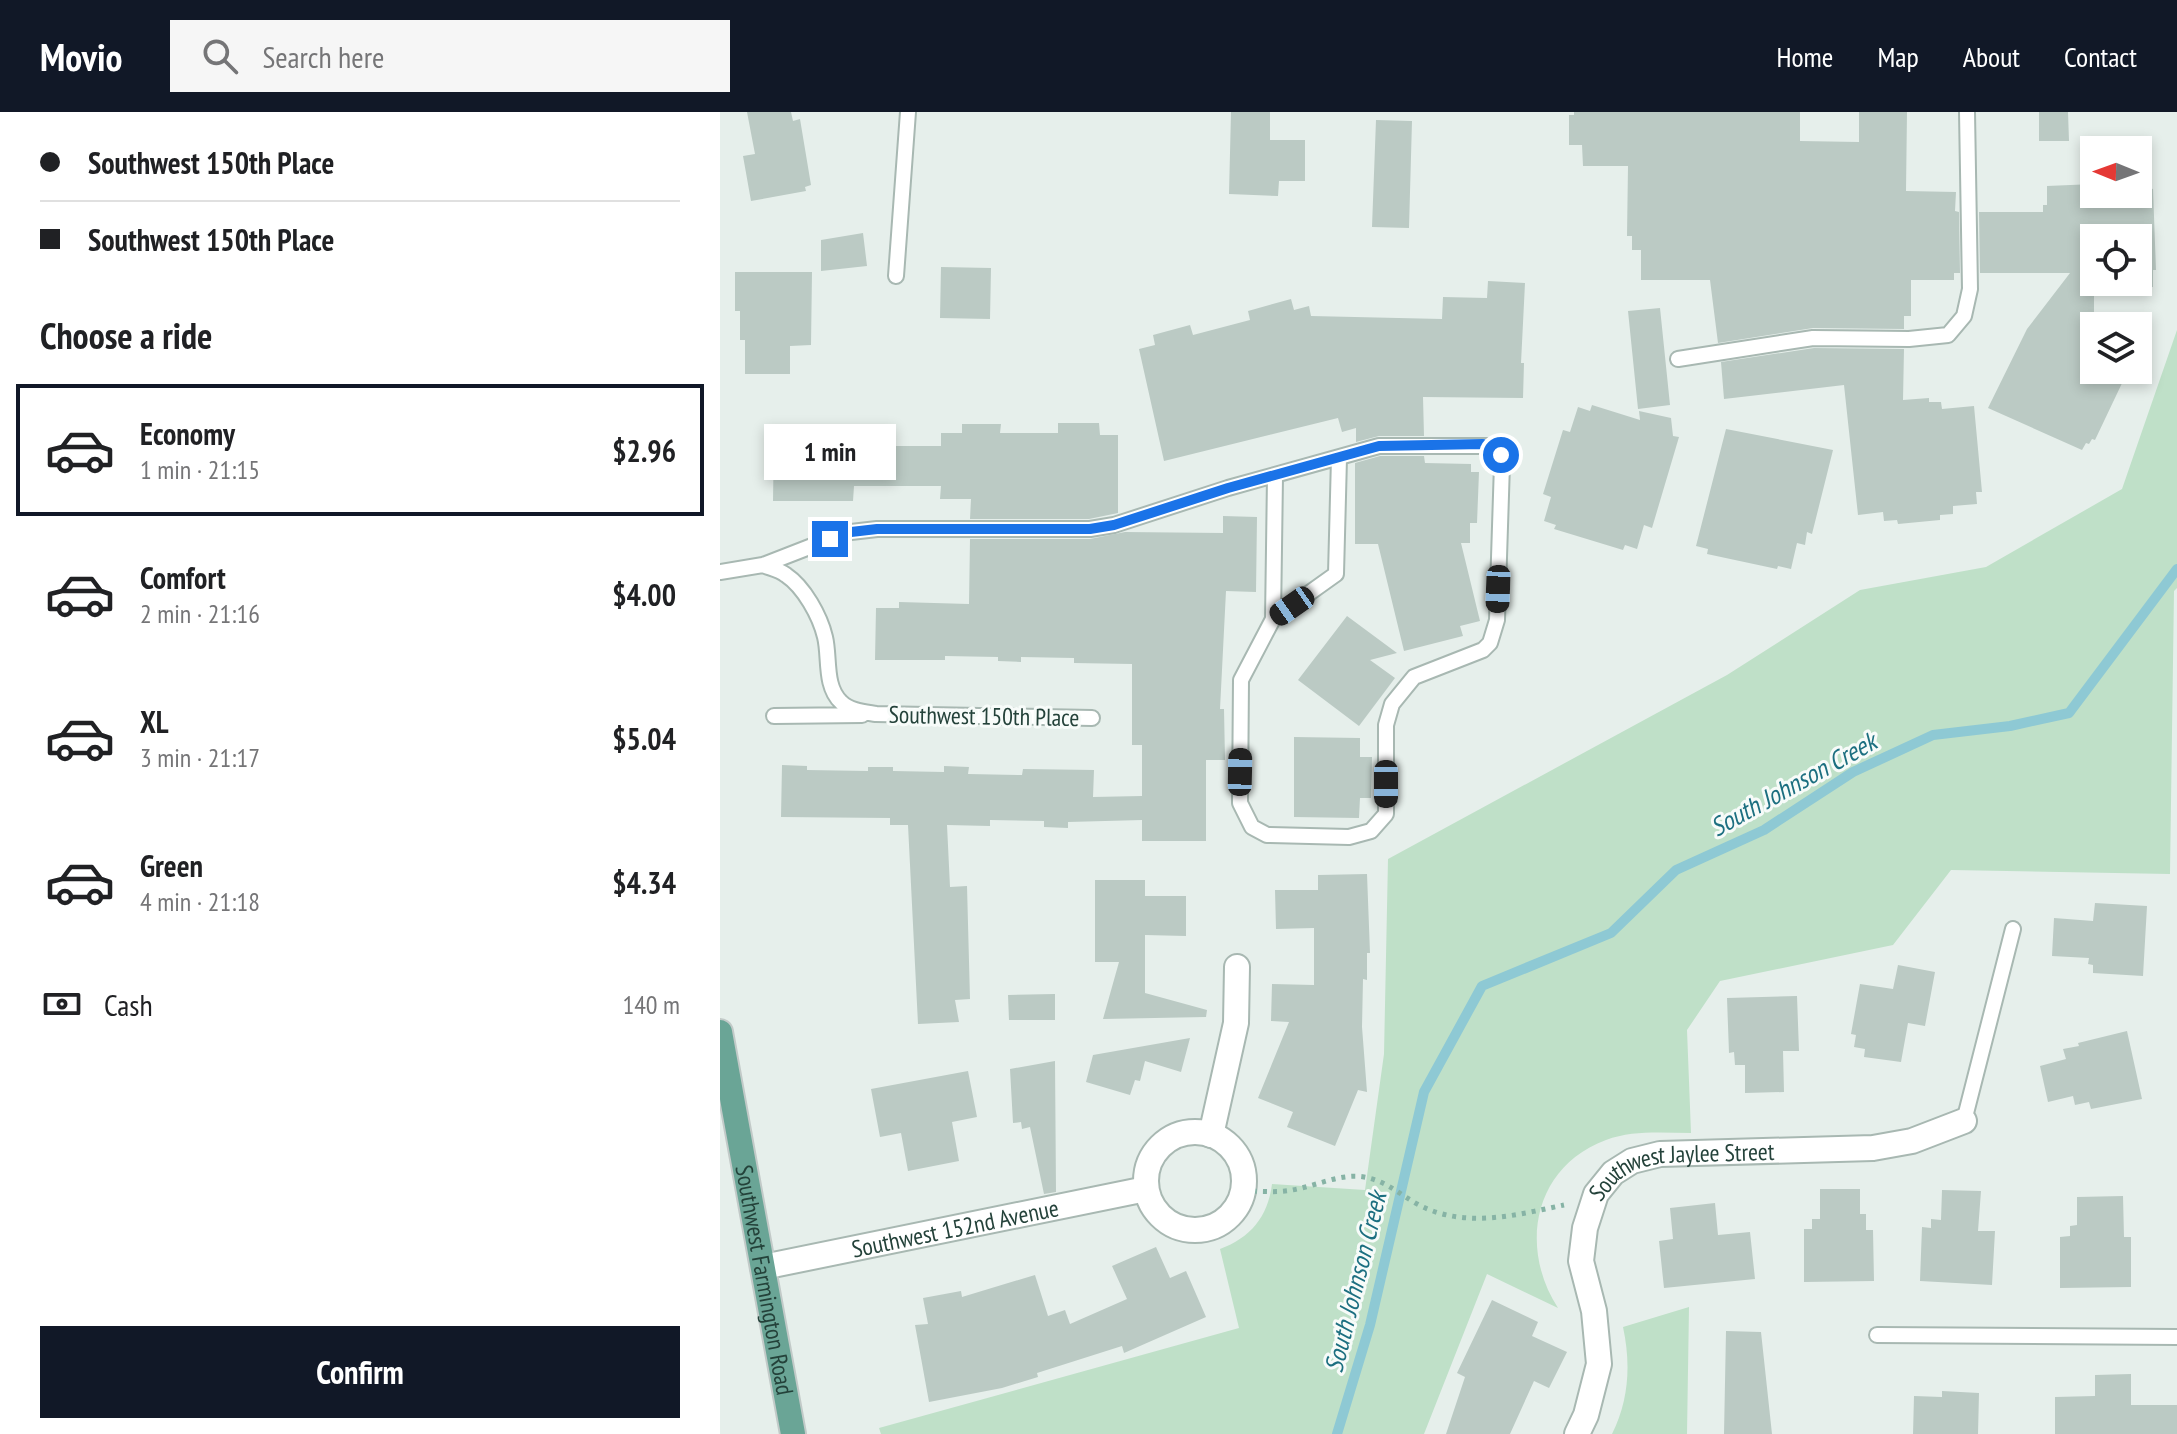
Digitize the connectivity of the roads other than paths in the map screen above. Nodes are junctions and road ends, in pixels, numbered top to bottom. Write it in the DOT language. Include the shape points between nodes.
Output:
graph roads {
  1 [pos="908,112"];
  2 [pos="1967,112"];
  3 [pos="896,276"];
  4 [pos="1678,359"];
  5 [pos="1339,458"];
  6 [pos="1275,477"];
  7 [pos="763,565"];
  8 [pos="720,572"];
  9 [pos="1273,619"];
  10 [pos="876,714"];
  11 [pos="774,716"];
  12 [pos="1092,718"];
  13 [pos="2013,929"];
  14 [pos="1237,967"];
  15 [pos="720,1032"];
  16 [pos="1964,1121"];
  17 [pos="1211,1135"];
  18 [pos="1146,1189"];
  19 [pos="763,1267"];
  20 [pos="1877,1335"];
  21 [pos="2177,1337"];
  22 [pos="793,1434"];
  23 [pos="1577,1434"];
  1 -- 3 [label="lane"];
  2 -- 4 [label="lane" via="1970,289 1964,316 1948,335 1813,338"];
  5 -- 6 [label="lane"];
  5 -- 9 [label="lane" via="1336,574"];
  5 -- 9 [label="lane" via="1391,445 1483,444 1497,449 1502,464 1494,633 1483,650 1414,677 1392,704 1386,725 1386,814 1371,831 1349,837 1267,835 1252,827 1240,803 1241,680"];
  6 -- 7 [label="lane" via="1114,525 877,529 851,532"];
  6 -- 9 [label="lane"];
  7 -- 8 [label="lane"];
  7 -- 10 [label="lane, Southwest 150th Place" via="785,573 811,605 825,636 831,685 840,702"];
  10 -- 11 [label="lane, Southwest 150th Place"];
  10 -- 12 [label="lane, Southwest 150th Place"];
  13 -- 16 [label="lane"];
  14 -- 17 [label="street" via="1236,1023"];
  15 -- 19 [label="main road, Southwest Farmington Road"];
  16 -- 23 [label="street, Southwest Jaylee Street" via="1912,1141 1873,1148 1660,1154 1632,1161 1613,1173 1596,1194 1585,1228 1581,1261 1594,1311 1599,1364"];
  17 -- 18 [label="street" via="1186,1133 1163,1143 1149,1164"];
  17 -- 18 [label="street" via="1237,1156 1244,1179 1239,1201 1226,1219 1194,1230 1172,1224 1149,1200"];
  18 -- 19 [label="street, Southwest 152nd Avenue"];
  19 -- 22 [label="main road, Southwest Farmington Road"];
  20 -- 21 [label="lane"];
}
